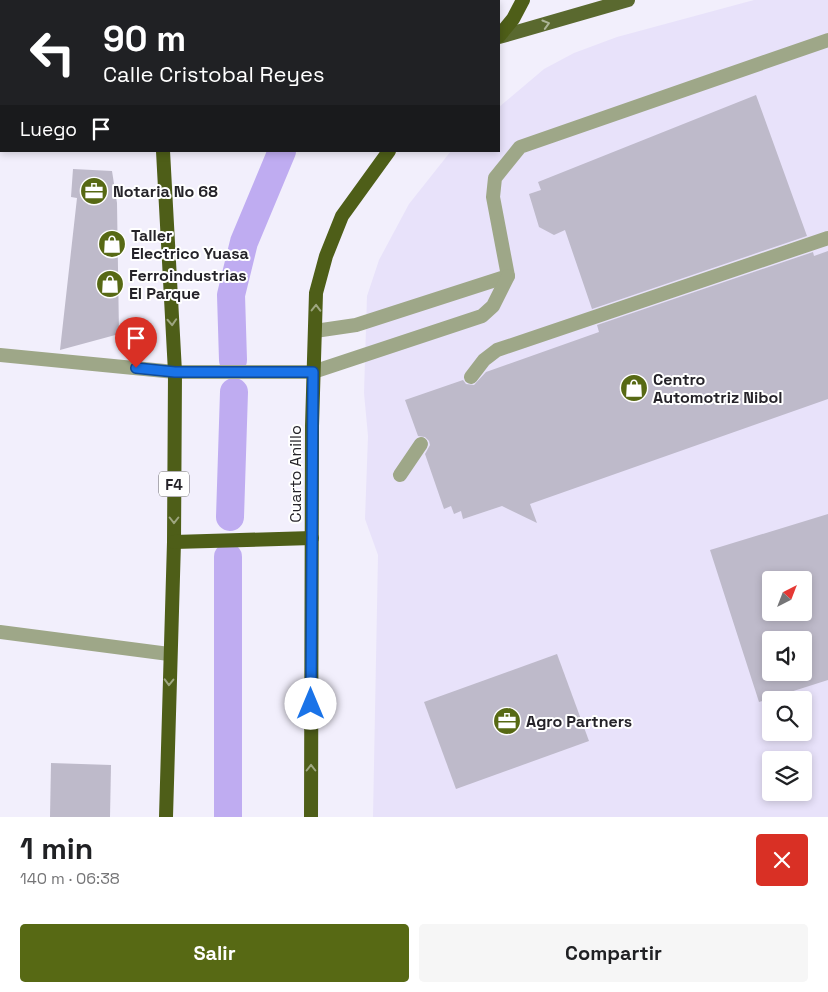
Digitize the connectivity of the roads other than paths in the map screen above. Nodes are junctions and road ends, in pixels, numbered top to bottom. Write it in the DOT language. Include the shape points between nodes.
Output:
graph roads {
  1 [pos="523,0"];
  2 [pos="628,0"];
  3 [pos="500,35"];
  4 [pos="500,36"];
  5 [pos="828,40"];
  6 [pos="163,152"];
  7 [pos="388,152"];
  8 [pos="828,238"];
  9 [pos="508,276"];
  10 [pos="315,331"];
  11 [pos="0,355"];
  12 [pos="175,372"];
  13 [pos="313,372"];
  14 [pos="471,377"];
  15 [pos="421,444"];
  16 [pos="400,475"];
  17 [pos="312,538"];
  18 [pos="174,542"];
  19 [pos="0,632"];
  20 [pos="170,654"];
  21 [pos="166,817"];
  22 [pos="311,817"];
  1 -- 3 [label="highway" via="514,19"];
  4 -- 2 [label="main road, one-way"];
  5 -- 9 [label="street" via="520,147 494,178 493,197"];
  6 -- 12 [label="highway, F4, one-way"];
  10 -- 7 [label="highway, Cuarto Anillo, one-way" via="316,293 342,216"];
  8 -- 14 [label="street" via="497,350"];
  9 -- 10 [label="street" via="356,325"];
  9 -- 13 [label="street" via="494,306 482,316"];
  10 -- 13 [label="highway, Cuarto Anillo"];
  11 -- 12 [label="street"];
  12 -- 13 [label="street"];
  12 -- 18 [label="highway, F4, one-way"];
  13 -- 17 [label="highway, Cuarto Anillo"];
  15 -- 16 [label="street"];
  17 -- 18 [label="highway"];
  22 -- 17 [label="highway, Cuarto Anillo, one-way"];
  18 -- 20 [label="highway, F4"];
  19 -- 20 [label="street"];
  20 -- 21 [label="highway, F4, one-way"];
}
